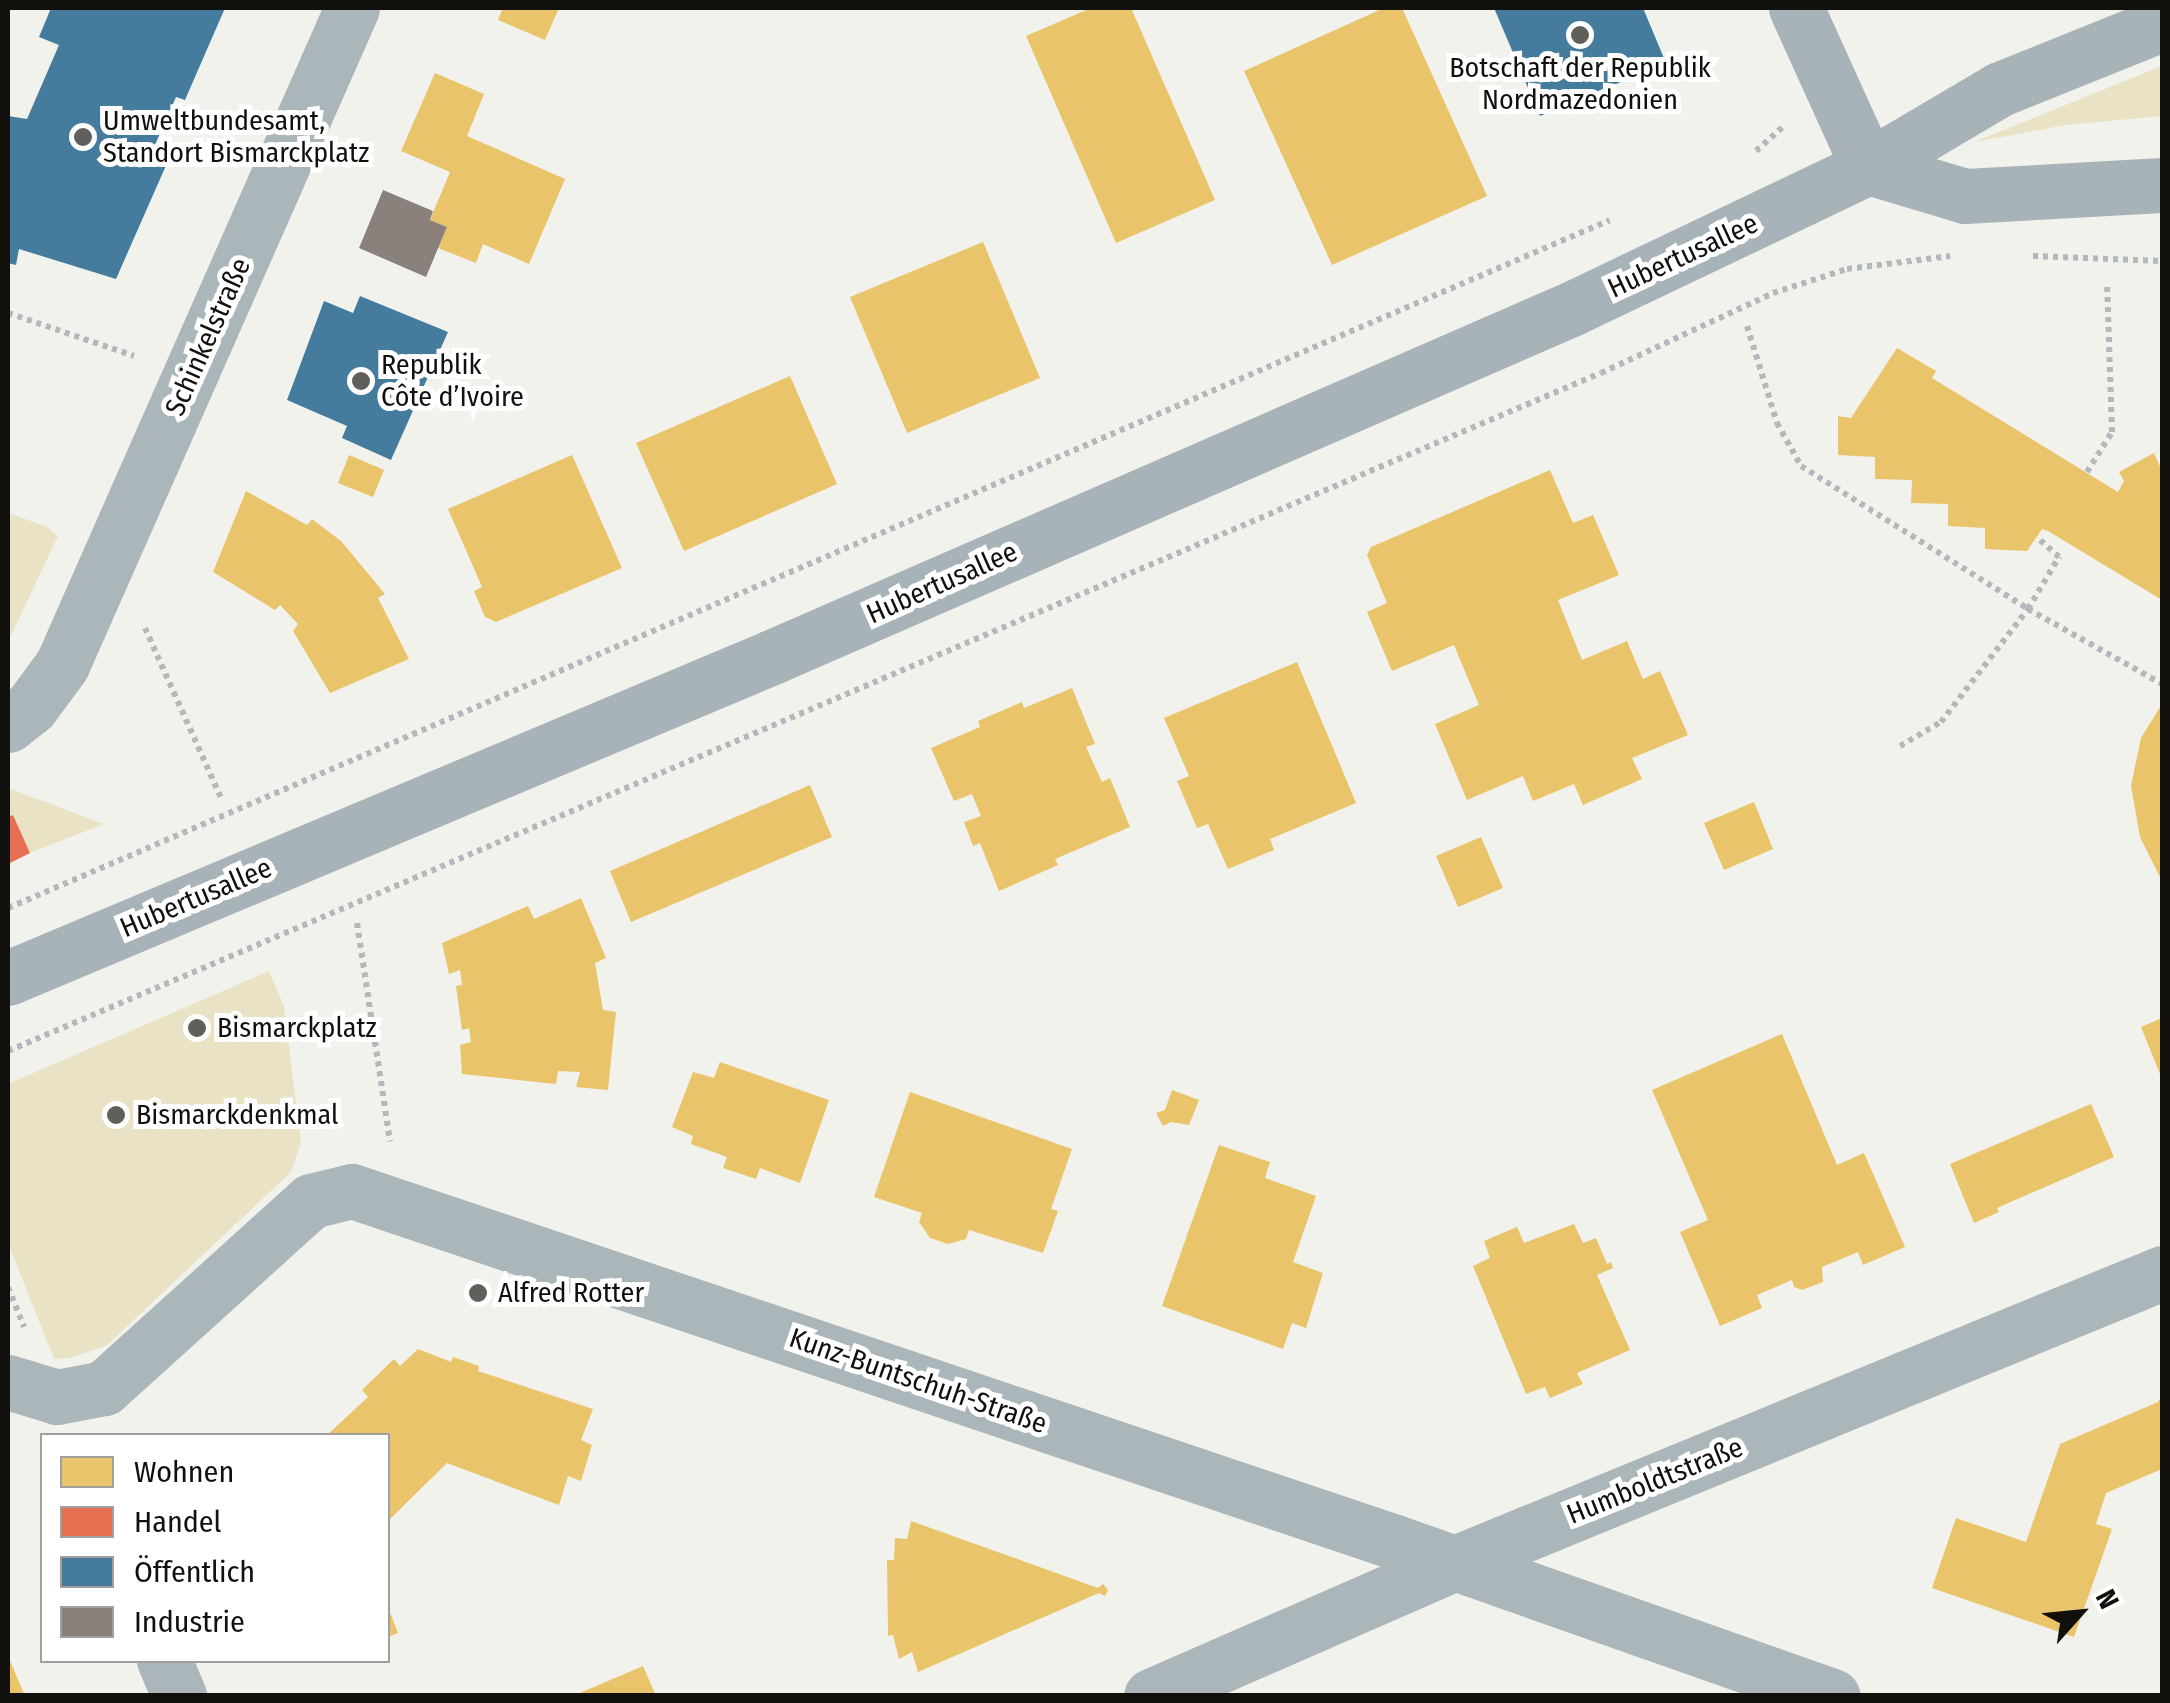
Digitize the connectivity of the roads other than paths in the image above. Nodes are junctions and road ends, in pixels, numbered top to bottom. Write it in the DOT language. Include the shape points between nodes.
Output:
graph roads {
  1 [pos="352,8"];
  2 [pos="1796,8"];
  3 [pos="2162,24"];
  4 [pos="1868,168"];
  5 [pos="2162,185"];
  6 [pos="8,726"];
  7 [pos="8,978"];
  8 [pos="2162,1273"];
  9 [pos="40,1390"];
  10 [pos="1455,1563"];
  11 [pos="165,1663"];
  12 [pos="178,1696"];
  13 [pos="1150,1696"];
  14 [pos="1833,1696"];
  1 -- 6 [label="street, Schinkelstraße" via="62,665"];
  2 -- 4 [label="main road"];
  3 -- 4 [label="main road, Hubertusallee" via="2000,89"];
  4 -- 5 [label="main road" via="1966,196"];
  4 -- 7 [label="main road, Hubertusallee" via="1573,308 1082,522"];
  8 -- 10 [label="street, Humboldtstraße"];
  9 -- 10 [label="street, Kunz-Buntschuh-Straße" via="104,1388 312,1201 352,1191"];
  10 -- 13 [label="street, Humboldtstraße"];
  10 -- 14 [label="street, Kunz-Buntschuh-Straße"];
  11 -- 12 [label="street"];
}
